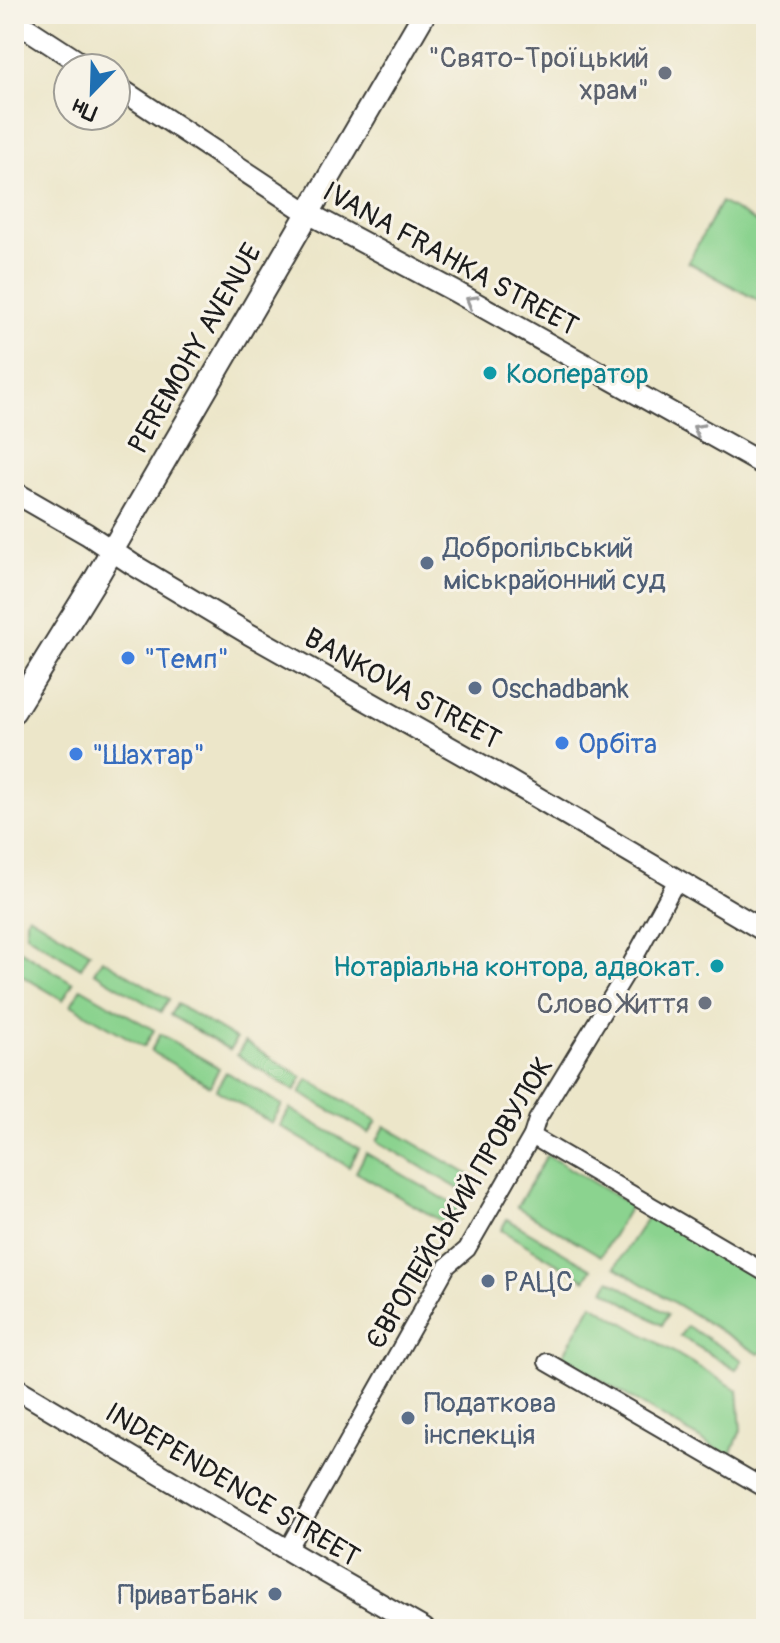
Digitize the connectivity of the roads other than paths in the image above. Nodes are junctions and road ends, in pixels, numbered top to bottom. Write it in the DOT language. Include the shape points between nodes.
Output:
graph roads {
  1 [pos="424,14"];
  2 [pos="14,20"];
  3 [pos="63,52"];
  4 [pos="132,97"];
  5 [pos="308,213"];
  6 [pos="766,466"];
  7 [pos="14,492"];
  8 [pos="112,549"];
  9 [pos="14,711"];
  10 [pos="677,880"];
  11 [pos="766,932"];
  12 [pos="532,1136"];
  13 [pos="766,1273"];
  14 [pos="547,1362"];
  15 [pos="14,1387"];
  16 [pos="766,1489"];
  17 [pos="287,1550"];
  18 [pos="424,1629"];
  1 -- 5 [label="main road, PEREMOHY AVENUE"];
  2 -- 3 [label="street"];
  4 -- 5 [label="street, IVANA FRAHKA STREET"];
  6 -- 5 [label="street, IVANA FRAHKA STREET, one-way"];
  5 -- 8 [label="main road, PEREMOHY AVENUE"];
  7 -- 8 [label="street, BANKOVA STREET"];
  8 -- 9 [label="main road, PEREMOHY AVENUE"];
  8 -- 10 [label="street, BANKOVA STREET" via="249,634"];
  10 -- 11 [label="street, BANKOVA STREET"];
  10 -- 12 [label="street, ЄВРОПЕЙСЬКИЙ ПРОВУЛОК"];
  12 -- 13 [label="street"];
  12 -- 17 [label="street, ЄВРОПЕЙСЬКИЙ ПРОВУЛОК" via="467,1249 447,1266"];
  14 -- 16 [label="street"];
  15 -- 17 [label="street, INDEPENDENCE STREET"];
  17 -- 18 [label="street, INDEPENDENCE STREET"];
}
